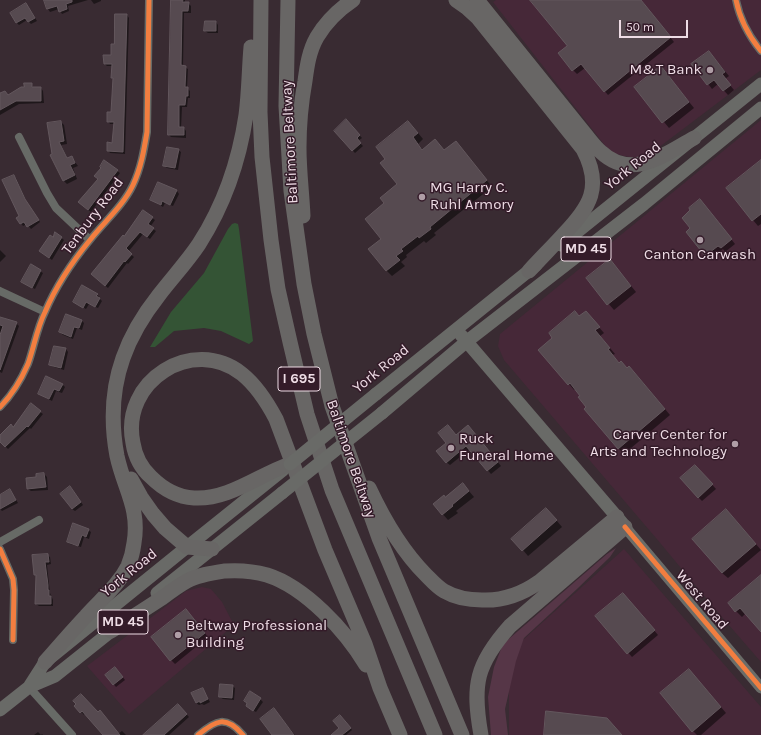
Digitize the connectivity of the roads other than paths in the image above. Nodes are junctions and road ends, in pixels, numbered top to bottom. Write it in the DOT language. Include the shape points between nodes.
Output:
graph roads {
  1 [pos="149,0"];
  2 [pos="255,0"];
  3 [pos="261,0"];
  4 [pos="288,0"];
  5 [pos="353,0"];
  6 [pos="456,0"];
  7 [pos="477,0"];
  8 [pos="736,0"];
  9 [pos="761,51"];
  10 [pos="761,84"];
  11 [pos="761,108"];
  12 [pos="19,137"];
  13 [pos="694,138"];
  14 [pos="612,203"];
  15 [pos="90,240"];
  16 [pos="562,268"];
  17 [pos="529,271"];
  18 [pos="0,291"];
  19 [pos="44,312"];
  20 [pos="456,330"];
  21 [pos="314,334"];
  22 [pos="466,342"];
  23 [pos="332,406"];
  24 [pos="0,407"];
  25 [pos="114,425"];
  26 [pos="281,470"];
  27 [pos="39,520"];
  28 [pos="621,522"];
  29 [pos="0,542"];
  30 [pos="187,547"];
  31 [pos="0,549"];
  32 [pos="212,549"];
  33 [pos="111,631"];
  34 [pos="13,640"];
  35 [pos="45,662"];
  36 [pos="28,686"];
  37 [pos="380,688"];
  38 [pos="761,688"];
  39 [pos="0,710"];
  40 [pos="72,735"];
  41 [pos="198,735"];
  42 [pos="242,735"];
  43 [pos="400,735"];
  44 [pos="434,735"];
  45 [pos="462,735"];
  46 [pos="481,735"];
  1 -- 15 [label="street, Tenbury Road" via="147,132 144,153 133,186 123,202"];
  2 -- 25 [label="highway" via="246,116 231,180 212,223 178,273 145,314 133,336 117,380"];
  3 -- 44 [label="highway, Baltimore Beltway / I 695" via="262,157 278,289 290,342 307,414 332,490"];
  4 -- 21 [label="highway, Baltimore Beltway / I 695" via="286,106 290,184"];
  5 -- 21 [label="highway" via="332,17 316,39 309,56 302,100 299,150"];
  6 -- 17 [label="highway" via="478,18 584,149 592,169 592,189 586,209"];
  7 -- 13 [label="highway" via="585,134 612,160 629,166 639,165 652,161"];
  8 -- 9 [label="street" via="744,28"];
  10 -- 13 [label="main road, York Road / MD 45"];
  11 -- 16 [label="main road, York Road / MD 45"];
  12 -- 15 [label="street" via="56,208"];
  13 -- 14 [label="main road, York Road / MD 45"];
  14 -- 16 [label="main road" via="600,222 564,251 561,259"];
  14 -- 17 [label="main road, York Road / MD 45"];
  15 -- 19 [label="street, Tenbury Road" via="73,261"];
  16 -- 22 [label="main road, York Road / MD 45"];
  17 -- 20 [label="main road, York Road / MD 45"];
  18 -- 19 [label="street"];
  19 -- 24 [label="street, Tenbury Road" via="28,364 19,383"];
  20 -- 22 [label="main road, West Road"];
  20 -- 26 [label="main road, York Road / MD 45, bridge"];
  21 -- 23 [label="highway, Baltimore Beltway / I 695"];
  22 -- 28 [label="main road, West Road"];
  22 -- 32 [label="main road, York Road / MD 45, bridge"];
  23 -- 28 [label="highway" via="375,500 401,546 431,580 444,591 459,598 501,599 528,590"];
  23 -- 45 [label="highway, Baltimore Beltway / I 695" via="379,538"];
  25 -- 30 [label="highway" via="121,455 141,497 153,514"];
  25 -- 35 [label="highway" via="117,456 136,523 133,552 128,565 112,589"];
  26 -- 30 [label="main road, York Road / MD 45"];
  26 -- 37 [label="highway" via="225,494 208,497 180,496 166,490 148,474 135,453 131,424 136,402 153,377 176,364 189,361 214,361 228,365 241,373 255,387 276,419"];
  27 -- 29 [label="street"];
  28 -- 38 [label="street, West Road"];
  28 -- 46 [label="highway" via="495,642 485,660 478,682 476,701"];
  30 -- 32 [label="highway"];
  30 -- 35 [label="main road, York Road / MD 45"];
  31 -- 34 [label="street" via="14,590"];
  32 -- 33 [label="main road, York Road / MD 45"];
  33 -- 36 [label="main road, York Road / MD 45" via="55,676"];
  33 -- 37 [label="highway" via="188,581 218,572 250,571 282,582 332,620 361,656"];
  35 -- 36 [label="main road, York Road / MD 45"];
  36 -- 39 [label="main road, York Road / MD 45"];
  36 -- 40 [label="street"];
  37 -- 43 [label="highway"];
  41 -- 42 [label="street" via="215,723 226,722 231,723"];
}
